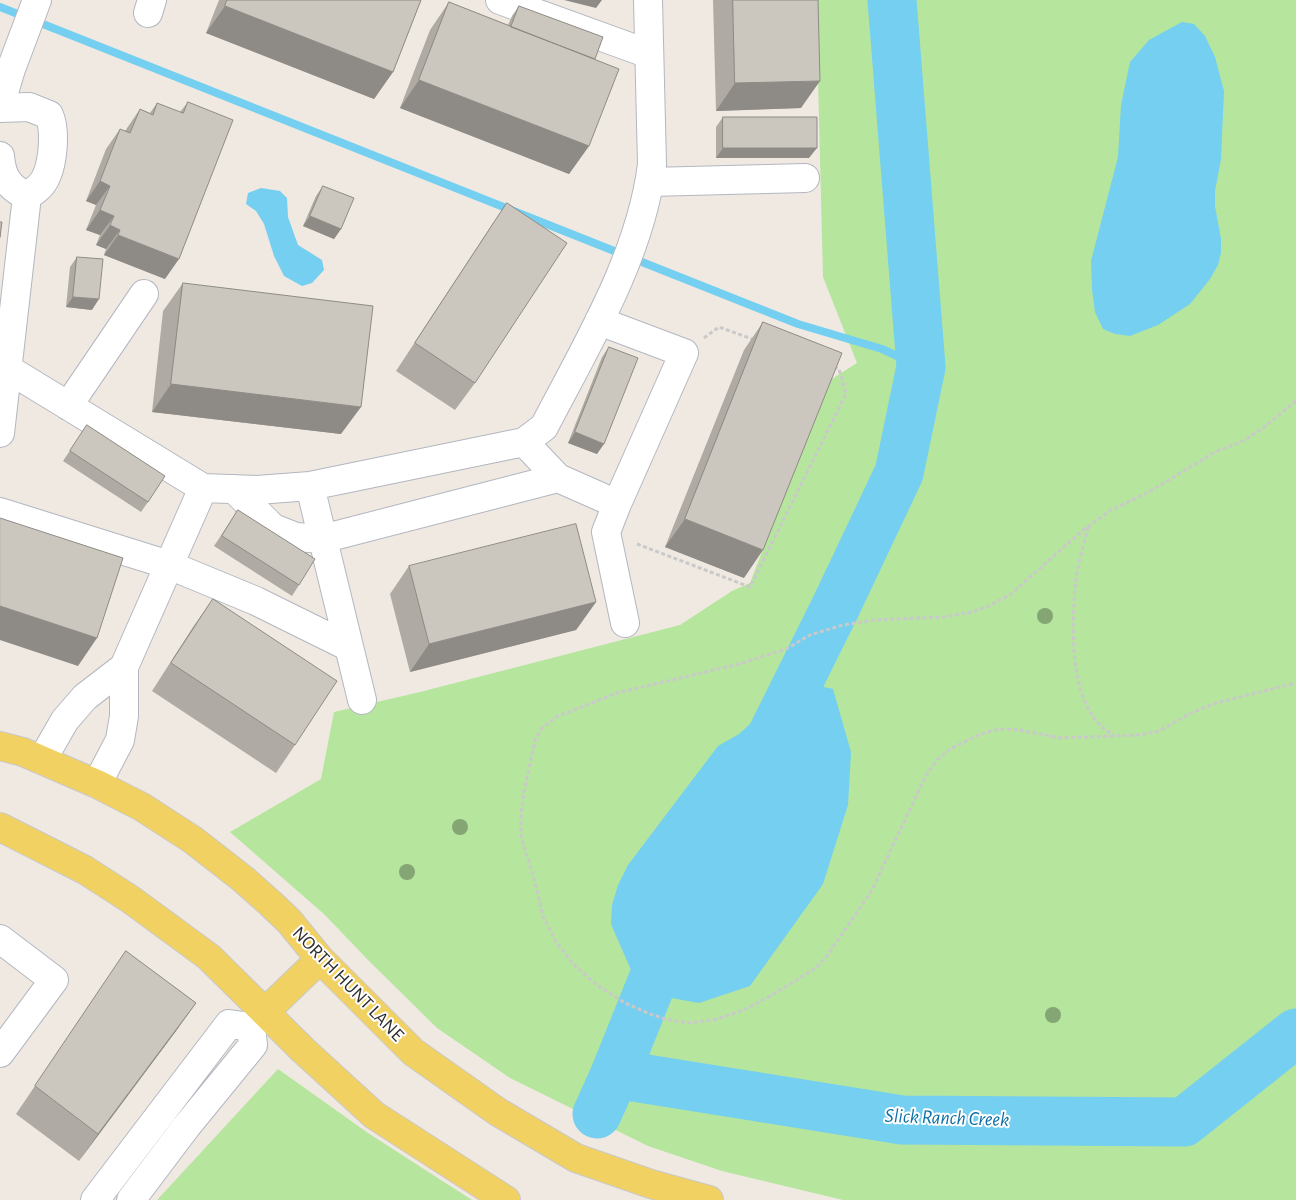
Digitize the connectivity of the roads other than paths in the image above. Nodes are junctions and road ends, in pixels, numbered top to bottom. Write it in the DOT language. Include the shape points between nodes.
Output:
graph roads {
  1 [pos="37,0"];
  2 [pos="500,0"];
  3 [pos="648,0"];
  4 [pos="649,54"];
  5 [pos="0,107"];
  6 [pos="0,162"];
  7 [pos="805,178"];
  8 [pos="650,182"];
  9 [pos="27,196"];
  10 [pos="144,294"];
  11 [pos="598,321"];
  12 [pos="8,369"];
  13 [pos="68,406"];
  14 [pos="0,433"];
  15 [pos="524,442"];
  16 [pos="558,478"];
  17 [pos="310,486"];
  18 [pos="203,488"];
  19 [pos="234,489"];
  20 [pos="617,504"];
  21 [pos="0,512"];
  22 [pos="322,539"];
  23 [pos="169,565"];
  24 [pos="625,623"];
  25 [pos="349,647"];
  26 [pos="124,667"];
  27 [pos="362,700"];
  28 [pos="0,746"];
  29 [pos="42,760"];
  30 [pos="97,784"];
  31 [pos="0,827"];
  32 [pos="0,939"];
  33 [pos="320,959"];
  34 [pos="258,1020"];
  35 [pos="0,1053"];
  36 [pos="164,1110"];
  37 [pos="186,1127"];
  38 [pos="95,1200"];
  39 [pos="131,1200"];
  40 [pos="506,1200"];
  41 [pos="709,1200"];
  1 -- 5 [label="lane"];
  2 -- 4 [label="lane"];
  3 -- 4 [label="lane"];
  4 -- 8 [label="lane"];
  5 -- 9 [label="lane" via="30,107 49,115 52,122 54,140 47,176 38,189"];
  6 -- 9 [label="lane" via="6,180"];
  7 -- 8 [label="lane"];
  8 -- 11 [label="lane" via="638,227 617,283"];
  9 -- 12 [label="lane"];
  10 -- 13 [label="lane"];
  11 -- 15 [label="lane" via="544,428"];
  11 -- 20 [label="lane" via="684,353"];
  12 -- 13 [label="lane"];
  12 -- 14 [label="lane"];
  13 -- 18 [label="lane"];
  15 -- 16 [label="lane"];
  15 -- 17 [label="lane"];
  16 -- 20 [label="lane"];
  16 -- 22 [label="lane"];
  17 -- 19 [label="lane"];
  17 -- 22 [label="lane"];
  18 -- 19 [label="lane"];
  18 -- 23 [label="lane"];
  19 -- 22 [label="lane" via="273,528 296,537"];
  20 -- 24 [label="lane" via="606,532"];
  21 -- 23 [label="lane"];
  22 -- 25 [label="lane"];
  23 -- 25 [label="lane" via="256,601"];
  23 -- 26 [label="lane"];
  25 -- 27 [label="lane"];
  26 -- 29 [label="lane" via="84,697 65,720"];
  26 -- 30 [label="lane" via="124,716 120,740"];
  28 -- 29 [label="main road, NORTH HUNT LANE"];
  29 -- 30 [label="main road, NORTH HUNT LANE"];
  30 -- 33 [label="main road, NORTH HUNT LANE" via="142,807 193,840 289,921"];
  31 -- 34 [label="main road" via="85,870 209,957"];
  32 -- 35 [label="lane" via="54,980"];
  33 -- 34 [label="main road"];
  33 -- 41 [label="main road, NORTH HUNT LANE" via="413,1052 498,1112 576,1158"];
  34 -- 36 [label="lane" via="229,1024"];
  34 -- 37 [label="lane" via="253,1045"];
  34 -- 40 [label="main road" via="303,1050 374,1115"];
  36 -- 37 [label="lane"];
  36 -- 38 [label="lane"];
  37 -- 39 [label="lane"];
}
